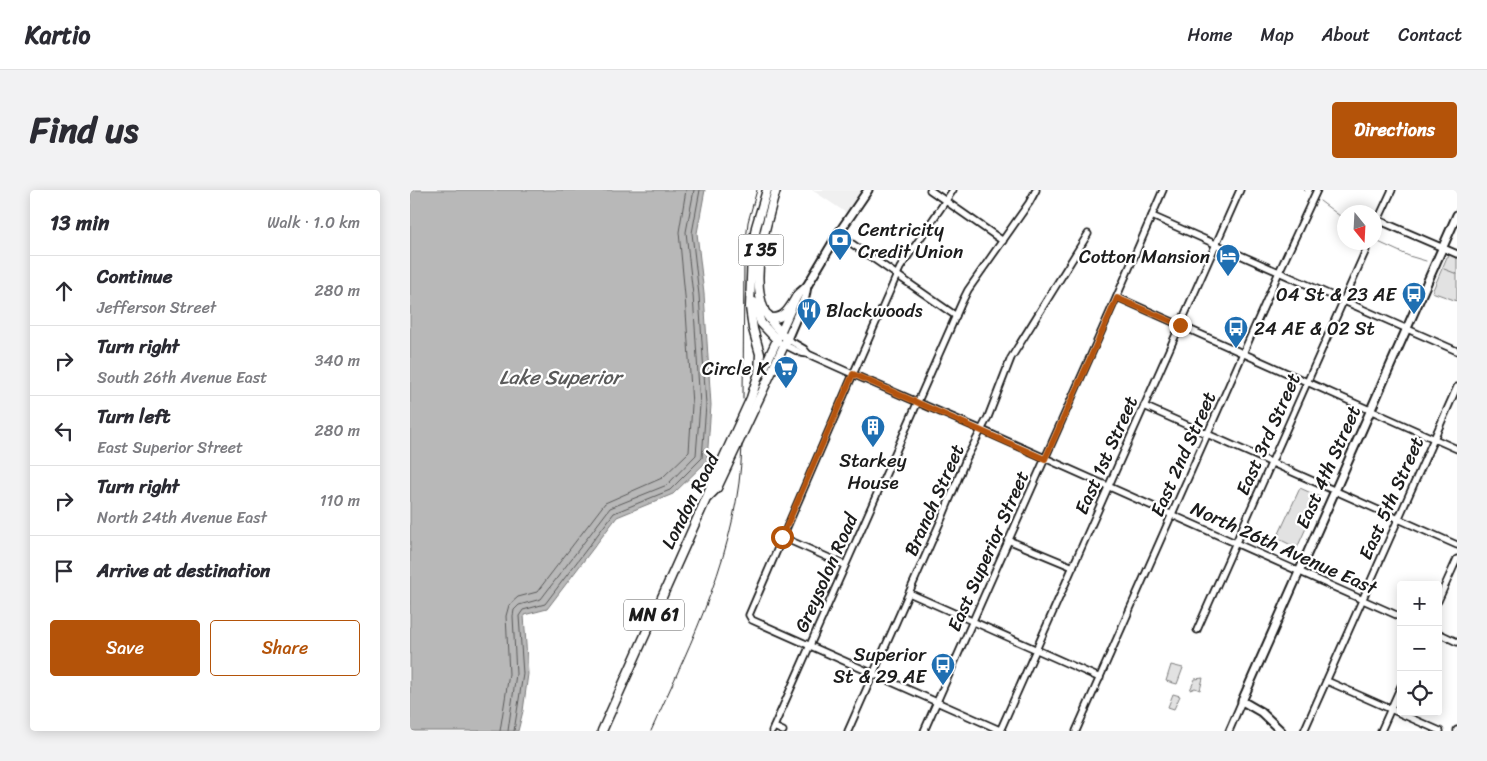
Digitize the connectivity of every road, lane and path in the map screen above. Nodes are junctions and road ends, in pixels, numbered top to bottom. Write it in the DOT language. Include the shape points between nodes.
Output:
graph roads {
  1 [pos="767,190"];
  2 [pos="776,190"];
  3 [pos="868,190"];
  4 [pos="930,190"];
  5 [pos="953,190"];
  6 [pos="1036,190"];
  7 [pos="1163,190"];
  8 [pos="1240,190"];
  9 [pos="1317,190"];
  10 [pos="1392,190"];
  11 [pos="946,201"];
  12 [pos="1457,215"];
  13 [pos="1152,216"];
  14 [pos="838,234"];
  15 [pos="1088,234"];
  16 [pos="1003,241"];
  17 [pos="1216,243"];
  18 [pos="1442,247"];
  19 [pos="1366,250"];
  20 [pos="1457,254"];
  21 [pos="1279,272"];
  22 [pos="898,275"];
  23 [pos="807,286"];
  24 [pos="751,288"];
  25 [pos="798,294"];
  26 [pos="1117,298"];
  27 [pos="1343,300"];
  28 [pos="765,312"];
  29 [pos="956,316"];
  30 [pos="1180,325"];
  31 [pos="1407,328"];
  32 [pos="778,336"];
  33 [pos="786,342"];
  34 [pos="1457,351"];
  35 [pos="1244,354"];
  36 [pos="853,374"];
  37 [pos="1307,382"];
  38 [pos="1457,387"];
  39 [pos="751,398"];
  40 [pos="917,402"];
  41 [pos="1144,406"];
  42 [pos="1371,410"];
  43 [pos="982,430"];
  44 [pos="1208,434"];
  45 [pos="1434,439"];
  46 [pos="1457,449"];
  47 [pos="1045,459"];
  48 [pos="1271,463"];
  49 [pos="1108,487"];
  50 [pos="1335,491"];
  51 [pos="706,499"];
  52 [pos="1172,515"];
  53 [pos="1398,519"];
  54 [pos="782,537"];
  55 [pos="1008,540"];
  56 [pos="1236,544"];
  57 [pos="1457,545"];
  58 [pos="1457,559"];
  59 [pos="845,565"];
  60 [pos="1073,568"];
  61 [pos="1300,572"];
  62 [pos="1442,592"];
  63 [pos="909,593"];
  64 [pos="1363,600"];
  65 [pos="1397,615"];
  66 [pos="973,621"];
  67 [pos="1197,630"];
  68 [pos="1442,635"];
  69 [pos="1457,642"];
  70 [pos="810,646"];
  71 [pos="1036,650"];
  72 [pos="874,674"];
  73 [pos="1100,678"];
  74 [pos="1327,681"];
  75 [pos="1397,694"];
  76 [pos="1242,701"];
  77 [pos="938,702"];
  78 [pos="1390,709"];
  79 [pos="773,729"];
  80 [pos="602,731"];
  81 [pos="784,731"];
  82 [pos="848,731"];
  83 [pos="924,731"];
  84 [pos="1001,731"];
  85 [pos="1076,731"];
  86 [pos="1228,731"];
  87 [pos="1281,731"];
  88 [pos="1304,731"];
  89 [pos="1381,731"];
  90 [pos="1440,731"];
  1 -- 24 [label="highway, I 35" via="752,251"];
  2 -- 28 [label="highway, I 35" via="763,234 759,270"];
  3 -- 14 [label="main road, London Road"];
  4 -- 11 [label="street"];
  5 -- 11 [label="street"];
  6 -- 16 [label="street, Greysolon Road"];
  7 -- 13 [label="street, East Superior Street"];
  8 -- 17 [label="street, East 1st Street"];
  9 -- 21 [label="street, East 2nd Street"];
  10 -- 18 [label="street" via="1378,220"];
  11 -- 16 [label="street"];
  11 -- 22 [label="street"];
  12 -- 18 [label="main road, East 4th Street"];
  13 -- 17 [label="street"];
  13 -- 26 [label="street, East Superior Street"];
  14 -- 22 [label="street"];
  14 -- 23 [label="main road, London Road"];
  15 -- 43 [label="street, Branch Street" via="1014,354"];
  16 -- 29 [label="street, Greysolon Road" via="968,290"];
  17 -- 21 [label="street"];
  17 -- 30 [label="street, East 1st Street"];
  18 -- 20 [label="street"];
  18 -- 31 [label="main road, East 4th Street"];
  19 -- 27 [label="street, East 3rd Street"];
  21 -- 27 [label="street"];
  21 -- 35 [label="street, East 2nd Street"];
  22 -- 29 [label="street"];
  22 -- 36 [label="street"];
  23 -- 25 [label="main road, London Road"];
  23 -- 33 [label="main road, London Road"];
  24 -- 32 [label="highway, I 35" via="762,323"];
  24 -- 39 [label="highway" via="750,307 760,360"];
  25 -- 28 [label="highway" via="785,315 772,318"];
  25 -- 32 [label="main road, London Road"];
  26 -- 30 [label="street"];
  26 -- 47 [label="street, East Superior Street"];
  27 -- 31 [label="street"];
  27 -- 37 [label="street, East 3rd Street"];
  28 -- 32 [label="highway, I 35"];
  29 -- 40 [label="street, Greysolon Road"];
  30 -- 35 [label="street"];
  30 -- 41 [label="street, East 1st Street"];
  31 -- 34 [label="street"];
  31 -- 42 [label="main road, East 4th Street"];
  32 -- 33 [label="highway"];
  32 -- 39 [label="highway, London Road / MN 61"];
  33 -- 36 [label="street, North 26th Avenue East" via="801,353"];
  33 -- 51 [label="highway, London Road / MN 61" via="717,488"];
  35 -- 37 [label="street"];
  35 -- 44 [label="street, East 2nd Street"];
  36 -- 40 [label="street, North 26th Avenue East"];
  36 -- 54 [label="street"];
  37 -- 42 [label="street"];
  37 -- 48 [label="street, East 3rd Street"];
  38 -- 45 [label="street, East 5th Street"];
  39 -- 51 [label="highway, MN 61"];
  40 -- 43 [label="street, North 26th Avenue East"];
  40 -- 59 [label="street, Greysolon Road"];
  41 -- 44 [label="street"];
  41 -- 49 [label="street, East 1st Street"];
  42 -- 45 [label="street"];
  42 -- 50 [label="main road, East 4th Street"];
  43 -- 47 [label="street, North 26th Avenue East"];
  43 -- 63 [label="street, Branch Street" via="966,459"];
  44 -- 48 [label="street"];
  44 -- 52 [label="street, East 2nd Street"];
  45 -- 46 [label="street"];
  45 -- 53 [label="street, East 5th Street"];
  47 -- 49 [label="street, North 26th Avenue East"];
  47 -- 55 [label="street, East Superior Street"];
  48 -- 50 [label="street"];
  48 -- 56 [label="street, East 3rd Street"];
  49 -- 52 [label="street, North 26th Avenue East"];
  49 -- 60 [label="street, East 1st Street"];
  50 -- 53 [label="street"];
  50 -- 61 [label="main road, East 4th Street"];
  51 -- 80 [label="highway, London Road / MN 61"];
  52 -- 56 [label="street, North 26th Avenue East"];
  52 -- 73 [label="street, East 2nd Street"];
  53 -- 57 [label="street"];
  53 -- 64 [label="street, East 5th Street"];
  54 -- 59 [label="street"];
  54 -- 70 [label="street" via="749,616"];
  55 -- 60 [label="street"];
  55 -- 66 [label="street, East Superior Street"];
  56 -- 61 [label="street, North 26th Avenue East"];
  56 -- 67 [label="street, East 3rd Street"];
  58 -- 62 [label="street"];
  59 -- 70 [label="street, Greysolon Road"];
  60 -- 71 [label="street, East 1st Street"];
  61 -- 64 [label="street, North 26th Avenue East"];
  61 -- 76 [label="main road, East 4th Street"];
  63 -- 66 [label="street"];
  63 -- 72 [label="street, Branch Street"];
  64 -- 65 [label="street, North 26th Avenue East"];
  64 -- 74 [label="street, East 5th Street"];
  66 -- 71 [label="street"];
  66 -- 77 [label="street, East Superior Street"];
  68 -- 69 [label="street"];
  70 -- 72 [label="street"];
  70 -- 79 [label="street, Greysolon Road"];
  71 -- 73 [label="street"];
  71 -- 84 [label="street, East 1st Street"];
  72 -- 77 [label="street"];
  72 -- 82 [label="street, Branch Street"];
  73 -- 85 [label="street, East 2nd Street"];
  74 -- 78 [label="street"];
  74 -- 88 [label="street, East 5th Street"];
  75 -- 78 [label="street"];
  76 -- 86 [label="street, East 4th Street"];
  76 -- 87 [label="main road"];
  77 -- 83 [label="street, East Superior Street"];
  77 -- 84 [label="street"];
  78 -- 89 [label="street"];
  78 -- 90 [label="street"];
  79 -- 81 [label="street"];
}
